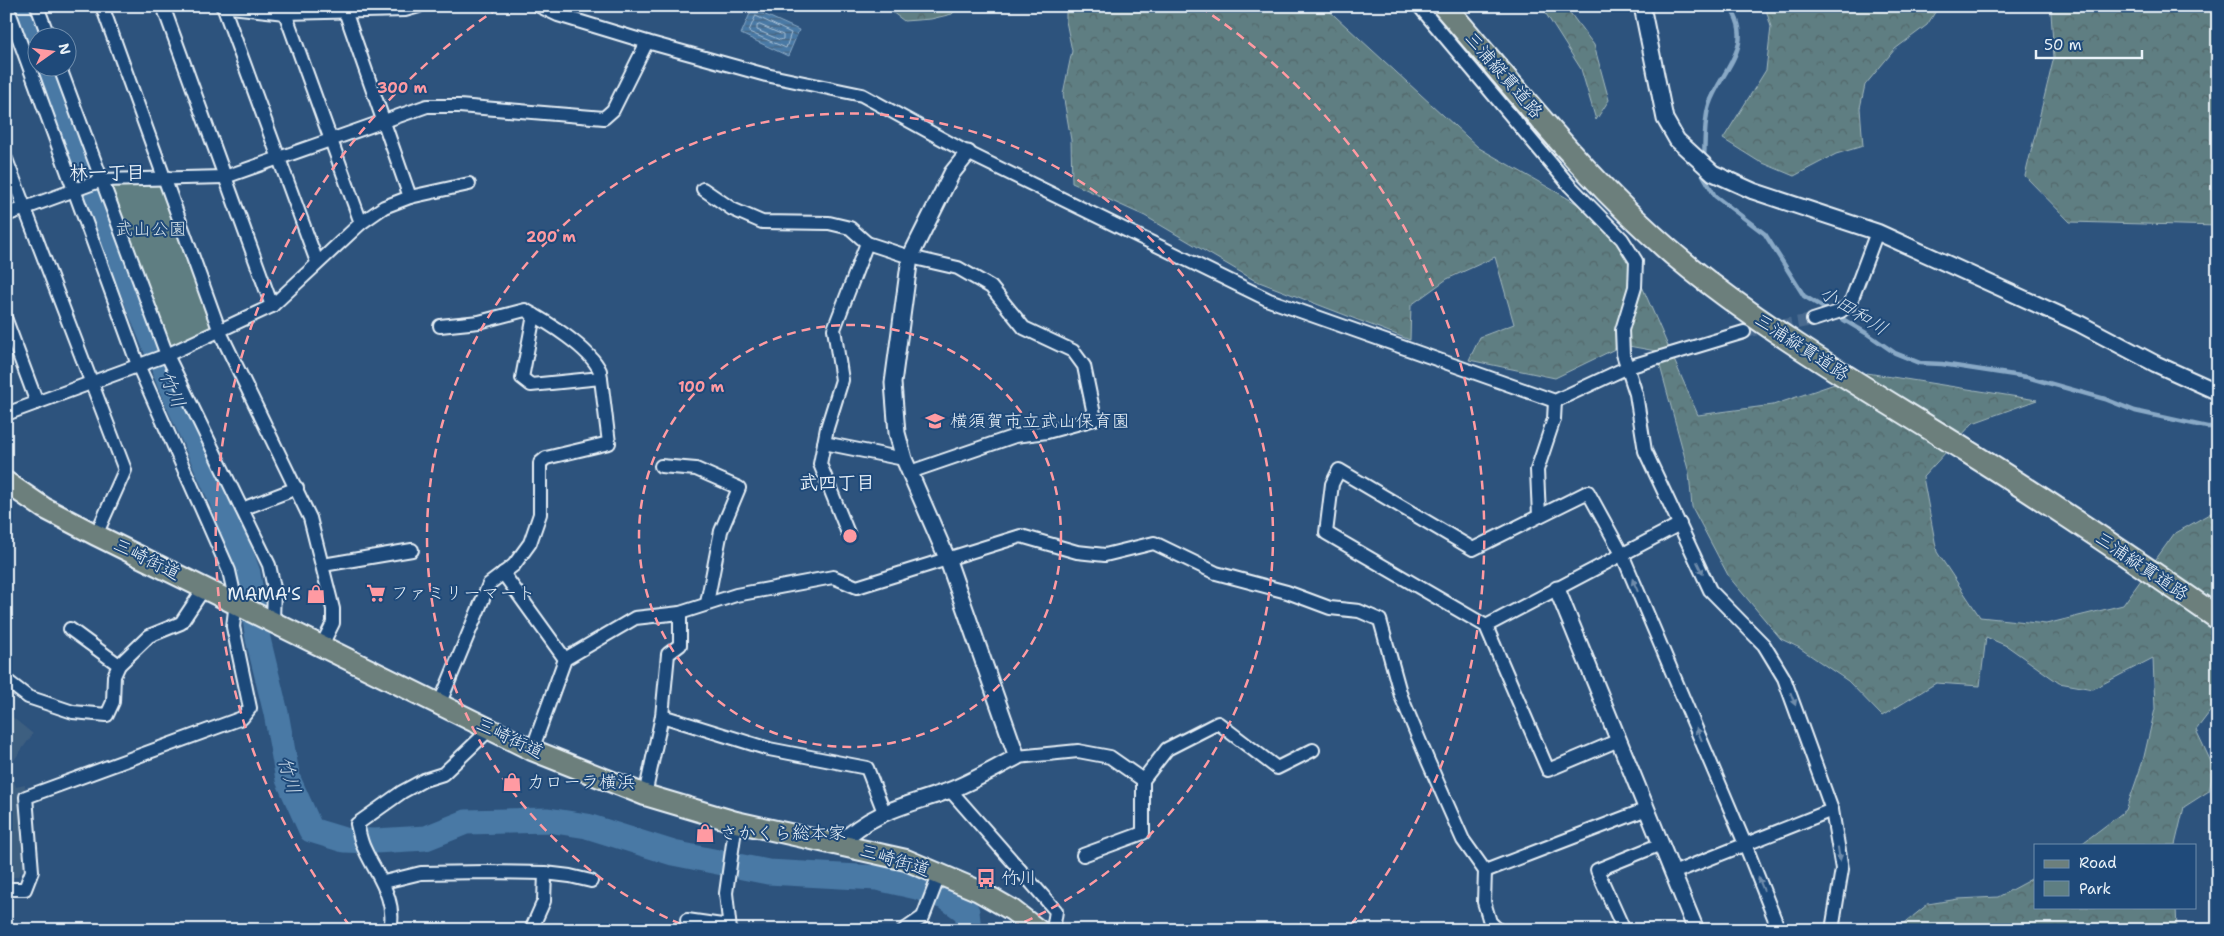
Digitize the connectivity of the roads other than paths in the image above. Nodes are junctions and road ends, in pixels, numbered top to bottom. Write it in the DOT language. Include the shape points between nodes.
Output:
graph roads {
  1 [pos="37,6"];
  2 [pos="102,6"];
  3 [pos="163,6"];
  4 [pos="223,6"];
  5 [pos="419,6"];
  6 [pos="539,6"];
  7 [pos="1419,6"];
  8 [pos="1444,6"];
  9 [pos="1455,6"];
  10 [pos="1642,6"];
  11 [pos="9,8"];
  12 [pos="345,12"];
  13 [pos="284,13"];
  14 [pos="45,28"];
  15 [pos="647,42"];
  16 [pos="64,78"];
  17 [pos="383,121"];
  18 [pos="330,140"];
  19 [pos="968,153"];
  20 [pos="279,158"];
  21 [pos="6,159"];
  22 [pos="225,177"];
  23 [pos="164,178"];
  24 [pos="102,180"];
  25 [pos="469,184"];
  26 [pos="703,189"];
  27 [pos="72,190"];
  28 [pos="410,197"];
  29 [pos="24,208"];
  30 [pos="6,215"];
  31 [pos="361,222"];
  32 [pos="1877,232"];
  33 [pos="867,243"];
  34 [pos="910,257"];
  35 [pos="317,262"];
  36 [pos="272,306"];
  37 [pos="534,315"];
  38 [pos="6,320"];
  39 [pos="1813,320"];
  40 [pos="440,326"];
  41 [pos="220,332"];
  42 [pos="1744,332"];
  43 [pos="167,355"];
  44 [pos="138,365"];
  45 [pos="1628,367"];
  46 [pos="601,378"];
  47 [pos="90,382"];
  48 [pos="2218,392"];
  49 [pos="1554,401"];
  50 [pos="37,403"];
  51 [pos="6,414"];
  52 [pos="824,443"];
  53 [pos="907,465"];
  54 [pos="660,466"];
  55 [pos="6,482"];
  56 [pos="2022,482"];
  57 [pos="297,488"];
  58 [pos="242,509"];
  59 [pos="1539,516"];
  60 [pos="1680,524"];
  61 [pos="848,533"];
  62 [pos="96,535"];
  63 [pos="412,550"];
  64 [pos="1622,554"];
  65 [pos="947,558"];
  66 [pos="322,566"];
  67 [pos="503,573"];
  68 [pos="205,587"];
  69 [pos="1557,589"];
  70 [pos="2184,589"];
  71 [pos="236,602"];
  72 [pos="707,603"];
  73 [pos="2218,608"];
  74 [pos="680,613"];
  75 [pos="2218,618"];
  76 [pos="270,619"];
  77 [pos="1486,626"];
  78 [pos="70,629"];
  79 [pos="322,644"];
  80 [pos="564,659"];
  81 [pos="119,665"];
  82 [pos="6,680"];
  83 [pos="439,705"];
  84 [pos="662,716"];
  85 [pos="490,729"];
  86 [pos="1619,740"];
  87 [pos="532,750"];
  88 [pos="1313,750"];
  89 [pos="1018,757"];
  90 [pos="1143,780"];
  91 [pos="950,790"];
  92 [pos="645,795"];
  93 [pos="1647,808"];
  94 [pos="1832,810"];
  95 [pos="884,812"];
  96 [pos="736,822"];
  97 [pos="839,844"];
  98 [pos="1661,844"];
  99 [pos="1745,844"];
  100 [pos="1083,855"];
  101 [pos="1485,871"];
  102 [pos="545,873"];
  103 [pos="940,873"];
  104 [pos="1673,873"];
  105 [pos="591,881"];
  106 [pos="384,882"];
  107 [pos="6,889"];
  108 [pos="687,920"];
  109 [pos="730,928"];
  110 [pos="390,930"];
  111 [pos="530,930"];
  112 [pos="904,930"];
  113 [pos="1038,930"];
  114 [pos="1053,930"];
  115 [pos="1498,930"];
  116 [pos="1624,930"];
  117 [pos="1696,930"];
  118 [pos="1779,930"];
  119 [pos="1832,930"];
  1 -- 14 [label="street"];
  2 -- 23 [label="street"];
  3 -- 22 [label="street"];
  4 -- 13 [label="street"];
  4 -- 20 [label="street"];
  5 -- 12 [label="street" via="405,10"];
  6 -- 15 [label="street" via="558,15"];
  7 -- 45 [label="street" via="1570,186 1622,239 1636,261 1635,287 1622,330 1623,354"];
  8 -- 56 [label="highway, 三浦縦貫道路" via="1596,179 1684,263 1778,333"];
  9 -- 56 [label="highway, 三浦縦貫道路" via="1602,174 1695,262 1794,334"];
  10 -- 32 [label="street" via="1665,119 1677,140 1713,173 1754,191"];
  11 -- 27 [label="street"];
  12 -- 13 [label="street"];
  12 -- 17 [label="street"];
  13 -- 18 [label="street"];
  15 -- 17 [label="street" via="613,110 604,118 427,106"];
  15 -- 19 [label="street" via="766,75 862,95"];
  16 -- 24 [label="street"];
  17 -- 18 [label="street"];
  17 -- 28 [label="street"];
  18 -- 20 [label="street"];
  18 -- 31 [label="street"];
  19 -- 34 [label="street" via="952,173"];
  19 -- 49 [label="street" via="1269,300"];
  20 -- 22 [label="street"];
  20 -- 35 [label="street"];
  21 -- 29 [label="street"];
  22 -- 23 [label="street"];
  22 -- 36 [label="street"];
  23 -- 24 [label="street"];
  23 -- 41 [label="street"];
  24 -- 27 [label="street"];
  24 -- 43 [label="street"];
  25 -- 28 [label="street"];
  26 -- 33 [label="street" via="732,209 762,222 829,224 850,228"];
  27 -- 29 [label="street"];
  27 -- 44 [label="street"];
  28 -- 31 [label="street" via="384,207"];
  29 -- 30 [label="street"];
  29 -- 47 [label="street"];
  31 -- 35 [label="street"];
  32 -- 39 [label="street" via="1850,304 1841,311"];
  32 -- 48 [label="street" via="2080,324"];
  33 -- 34 [label="street"];
  33 -- 52 [label="street" via="834,329 842,380"];
  34 -- 53 [label="street" via="893,383 897,433"];
  34 -- 53 [label="street" via="958,268 991,288 1024,328 1073,351 1084,366 1095,419 1047,432 1015,436"];
  35 -- 36 [label="street"];
  36 -- 41 [label="street"];
  37 -- 40 [label="street" via="525,310 479,322"];
  37 -- 46 [label="street" via="595,360"];
  37 -- 46 [label="street" via="522,378 532,386"];
  38 -- 50 [label="street"];
  41 -- 43 [label="street"];
  41 -- 57 [label="street"];
  42 -- 45 [label="street"];
  43 -- 44 [label="street"];
  43 -- 58 [label="street"];
  44 -- 47 [label="street"];
  44 -- 71 [label="street" via="219,544"];
  45 -- 49 [label="street"];
  45 -- 60 [label="street" via="1645,451"];
  46 -- 67 [label="street" via="609,443 546,458 540,463 540,514 530,542 514,565"];
  47 -- 50 [label="street"];
  47 -- 62 [label="street" via="124,470"];
  49 -- 59 [label="street" via="1554,418 1536,470"];
  50 -- 51 [label="street"];
  52 -- 53 [label="street"];
  52 -- 61 [label="street" via="820,464"];
  53 -- 65 [label="street"];
  54 -- 72 [label="street" via="696,469 740,488 721,531"];
  55 -- 62 [label="main road, 三崎街道" via="44,508"];
  56 -- 70 [label="highway, 三浦縦貫道路"];
  57 -- 58 [label="street"];
  57 -- 66 [label="street" via="310,518"];
  58 -- 76 [label="street" via="269,565 274,588"];
  59 -- 64 [label="street" via="1588,492"];
  59 -- 77 [label="street" via="1473,548 1339,470 1332,484 1326,533"];
  60 -- 64 [label="street"];
  60 -- 94 [label="street, one-way" via="1710,590 1764,645 1784,678"];
  62 -- 68 [label="main road, 三崎街道"];
  63 -- 66 [label="street"];
  64 -- 69 [label="street"];
  99 -- 64 [label="street, one-way"];
  65 -- 72 [label="street" via="857,587 833,577"];
  65 -- 89 [label="street"];
  65 -- 101 [label="street" via="1021,536 1077,552 1105,555 1154,544 1216,573 1287,592 1330,608 1359,611 1380,620 1401,696 1428,761 1463,840"];
  66 -- 79 [label="street" via="333,609 333,623"];
  67 -- 80 [label="street"];
  67 -- 83 [label="street" via="490,584"];
  68 -- 71 [label="main road, 三崎街道"];
  68 -- 81 [label="street" via="181,623 149,636"];
  69 -- 77 [label="street"];
  69 -- 86 [label="street"];
  70 -- 73 [label="highway, 三浦縦貫道路"];
  70 -- 75 [label="highway, 三浦縦貫道路"];
  71 -- 76 [label="main road, 三崎街道"];
  71 -- 107 [label="street" via="233,627 250,708 242,718 26,797 32,871 25,889"];
  72 -- 74 [label="street"];
  74 -- 80 [label="street" via="635,618"];
  74 -- 84 [label="street" via="680,645 668,654"];
  76 -- 79 [label="main road, 三崎街道"];
  77 -- 86 [label="street" via="1548,770"];
  78 -- 81 [label="street"];
  79 -- 83 [label="main road, 三崎街道"];
  80 -- 87 [label="street"];
  81 -- 82 [label="street" via="114,676 113,702 107,715 73,712 28,697"];
  83 -- 85 [label="main road, 三崎街道"];
  84 -- 92 [label="street"];
  84 -- 95 [label="street" via="769,749 867,768"];
  85 -- 87 [label="main road, 三崎街道"];
  85 -- 106 [label="street" via="443,774 402,792 357,824 364,849"];
  86 -- 93 [label="street"];
  87 -- 92 [label="main road, 三崎街道"];
  88 -- 90 [label="street" via="1277,768 1218,723 1167,749"];
  89 -- 90 [label="street" via="1078,751 1110,757"];
  89 -- 91 [label="street"];
  90 -- 100 [label="street" via="1143,833"];
  91 -- 95 [label="street"];
  91 -- 114 [label="street" via="1056,911"];
  92 -- 96 [label="main road, 三崎街道"];
  93 -- 98 [label="street"];
  93 -- 101 [label="street"];
  94 -- 99 [label="street"];
  94 -- 119 [label="street, one-way" via="1842,869"];
  95 -- 97 [label="street" via="854,830"];
  96 -- 97 [label="main road, 三崎街道"];
  96 -- 109 [label="street" via="726,893"];
  97 -- 103 [label="main road, 三崎街道" via="906,860"];
  98 -- 104 [label="street"];
  98 -- 116 [label="street" via="1597,870"];
  99 -- 104 [label="street"];
  118 -- 99 [label="street, one-way"];
  101 -- 115 [label="street" via="1484,902 1490,922"];
  102 -- 105 [label="street"];
  102 -- 106 [label="street" via="421,873"];
  102 -- 111 [label="street" via="544,901"];
  103 -- 112 [label="street" via="923,917"];
  103 -- 113 [label="main road, 三崎街道" via="1012,910"];
  104 -- 117 [label="street"];
  106 -- 110 [label="street" via="393,917"];
  108 -- 109 [label="street"];
}
